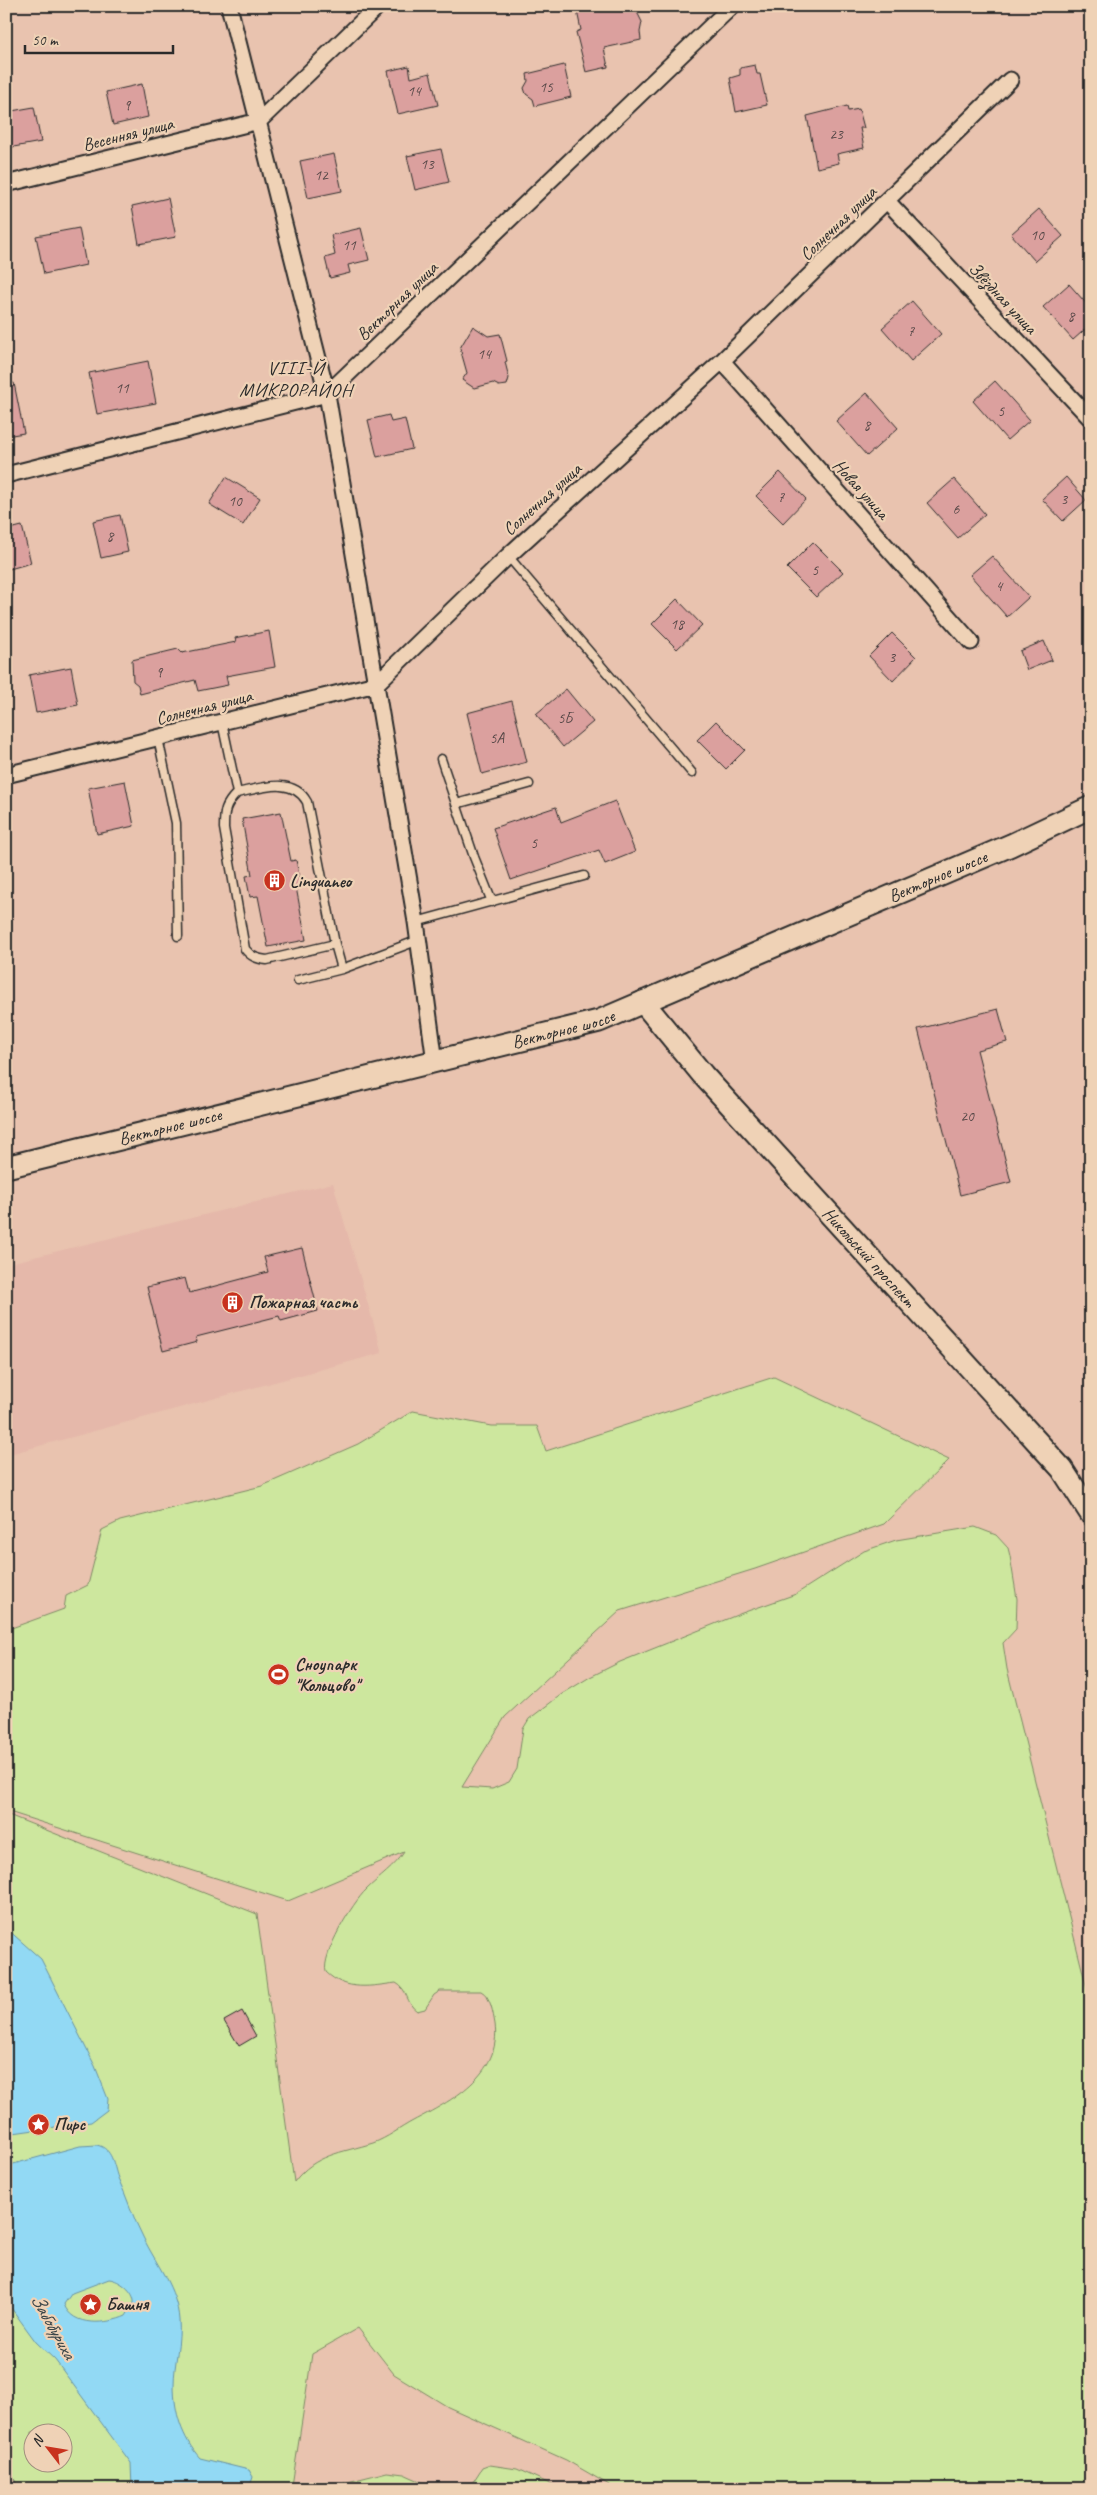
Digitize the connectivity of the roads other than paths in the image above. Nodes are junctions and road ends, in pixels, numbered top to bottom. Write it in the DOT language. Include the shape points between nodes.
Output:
graph roads {
  1 [pos="229,6"];
  2 [pos="378,6"];
  3 [pos="732,6"];
  4 [pos="1010,80"];
  5 [pos="259,121"];
  6 [pos="6,184"];
  7 [pos="887,201"];
  8 [pos="722,360"];
  9 [pos="327,394"];
  10 [pos="1091,420"];
  11 [pos="6,475"];
  12 [pos="508,556"];
  13 [pos="972,642"];
  14 [pos="376,684"];
  15 [pos="222,722"];
  16 [pos="158,738"];
  17 [pos="441,759"];
  18 [pos="692,773"];
  19 [pos="6,775"];
  20 [pos="529,784"];
  21 [pos="237,793"];
  22 [pos="456,804"];
  23 [pos="1091,807"];
  24 [pos="584,876"];
  25 [pos="492,902"];
  26 [pos="416,922"];
  27 [pos="178,936"];
  28 [pos="419,940"];
  29 [pos="335,944"];
  30 [pos="342,969"];
  31 [pos="298,980"];
  32 [pos="643,1002"];
  33 [pos="435,1062"];
  34 [pos="6,1167"];
  35 [pos="1091,1514"];
  1 -- 5 [label="street"];
  2 -- 5 [label="street"];
  3 -- 9 [label="street, Векторная улица"];
  4 -- 7 [label="street, Солнечная улица"];
  5 -- 6 [label="street, Весенняя улица"];
  5 -- 9 [label="street"];
  7 -- 8 [label="street, Солнечная улица"];
  7 -- 10 [label="street, Звёздная улица"];
  8 -- 12 [label="street, Солнечная улица"];
  8 -- 13 [label="street, Новая улица"];
  9 -- 11 [label="street, Векторная улица"];
  9 -- 14 [label="street"];
  12 -- 14 [label="street, Солнечная улица"];
  12 -- 18 [label="lane"];
  14 -- 15 [label="street, Солнечная улица"];
  14 -- 26 [label="street"];
  15 -- 16 [label="street, Солнечная улица"];
  15 -- 21 [label="lane"];
  16 -- 19 [label="street, Солнечная улица"];
  16 -- 27 [label="lane" via="176,823"];
  17 -- 22 [label="lane"];
  20 -- 22 [label="lane"];
  21 -- 29 [label="lane" via="281,785 303,794"];
  21 -- 29 [label="lane" via="224,810 224,828 245,949 249,954 267,960"];
  22 -- 25 [label="lane"];
  23 -- 32 [label="main road, Векторное шоссе" via="1012,845"];
  24 -- 25 [label="lane"];
  25 -- 26 [label="lane"];
  26 -- 28 [label="street"];
  28 -- 30 [label="lane"];
  28 -- 33 [label="street"];
  29 -- 30 [label="lane"];
  30 -- 31 [label="lane"];
  32 -- 33 [label="main road, Векторное шоссе" via="600,1021"];
  32 -- 35 [label="main road, Никольский проспект" via="703,1075 1062,1468"];
  33 -- 34 [label="main road, Векторное шоссе"];
}
